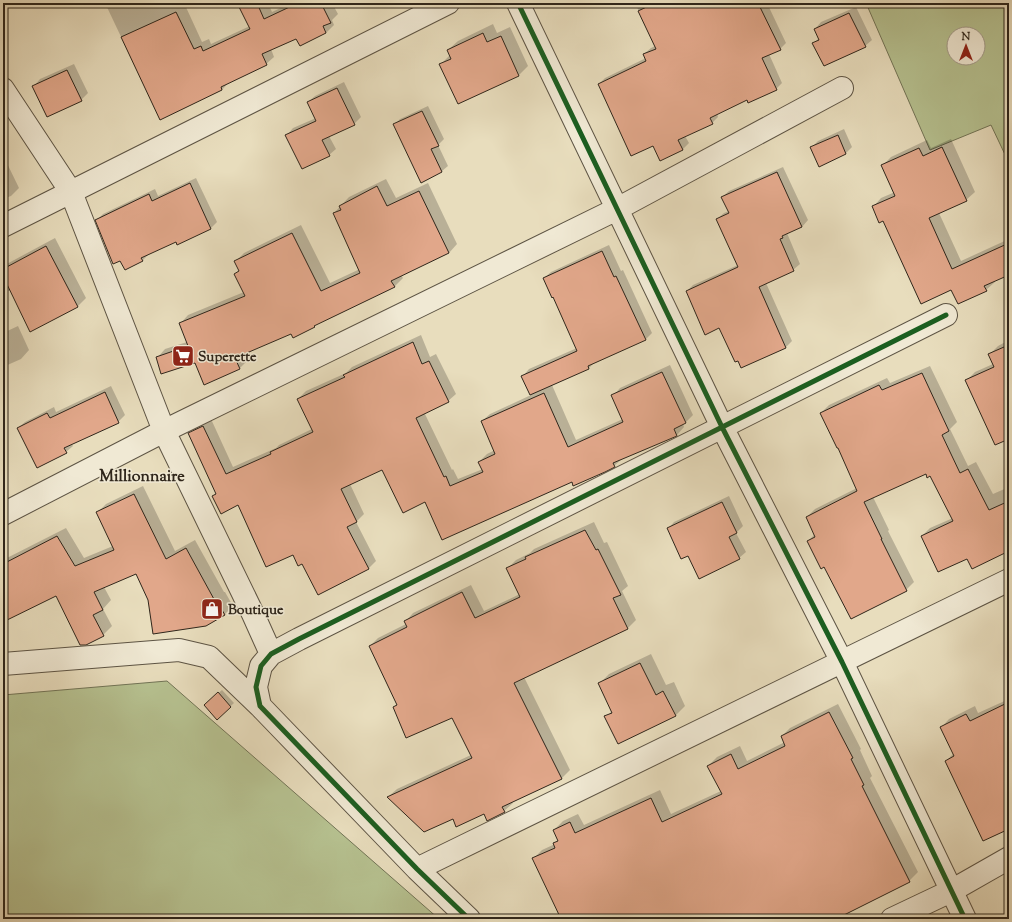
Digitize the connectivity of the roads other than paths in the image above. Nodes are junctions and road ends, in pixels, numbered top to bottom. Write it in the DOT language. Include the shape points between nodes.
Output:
graph roads {
  1 [pos="448,3"];
  2 [pos="518,3"];
  3 [pos="842,88"];
  4 [pos="3,89"];
  5 [pos="71,192"];
  6 [pos="617,209"];
  7 [pos="3,226"];
  8 [pos="946,315"];
  9 [pos="722,427"];
  10 [pos="164,431"];
  11 [pos="3,514"];
  12 [pos="1009,580"];
  13 [pos="271,654"];
  14 [pos="842,662"];
  15 [pos="3,664"];
  16 [pos="260,706"];
  17 [pos="1009,858"];
  18 [pos="417,869"];
  19 [pos="951,891"];
  20 [pos="469,919"];
  21 [pos="892,919"];
  22 [pos="965,919"];
  1 -- 5 [label="street"];
  2 -- 6 [label="street"];
  3 -- 6 [label="street"];
  4 -- 5 [label="street"];
  5 -- 7 [label="street"];
  5 -- 10 [label="street"];
  6 -- 9 [label="street"];
  6 -- 10 [label="street"];
  8 -- 9 [label="street"];
  9 -- 13 [label="street"];
  9 -- 14 [label="street"];
  10 -- 11 [label="street"];
  10 -- 13 [label="street"];
  12 -- 14 [label="street"];
  13 -- 16 [label="street" via="261,666 256,687"];
  14 -- 18 [label="street"];
  14 -- 19 [label="street"];
  15 -- 16 [label="street" via="179,650 209,657"];
  16 -- 18 [label="street"];
  17 -- 19 [label="street"];
  18 -- 20 [label="street"];
  19 -- 21 [label="street"];
  19 -- 22 [label="street"];
}
